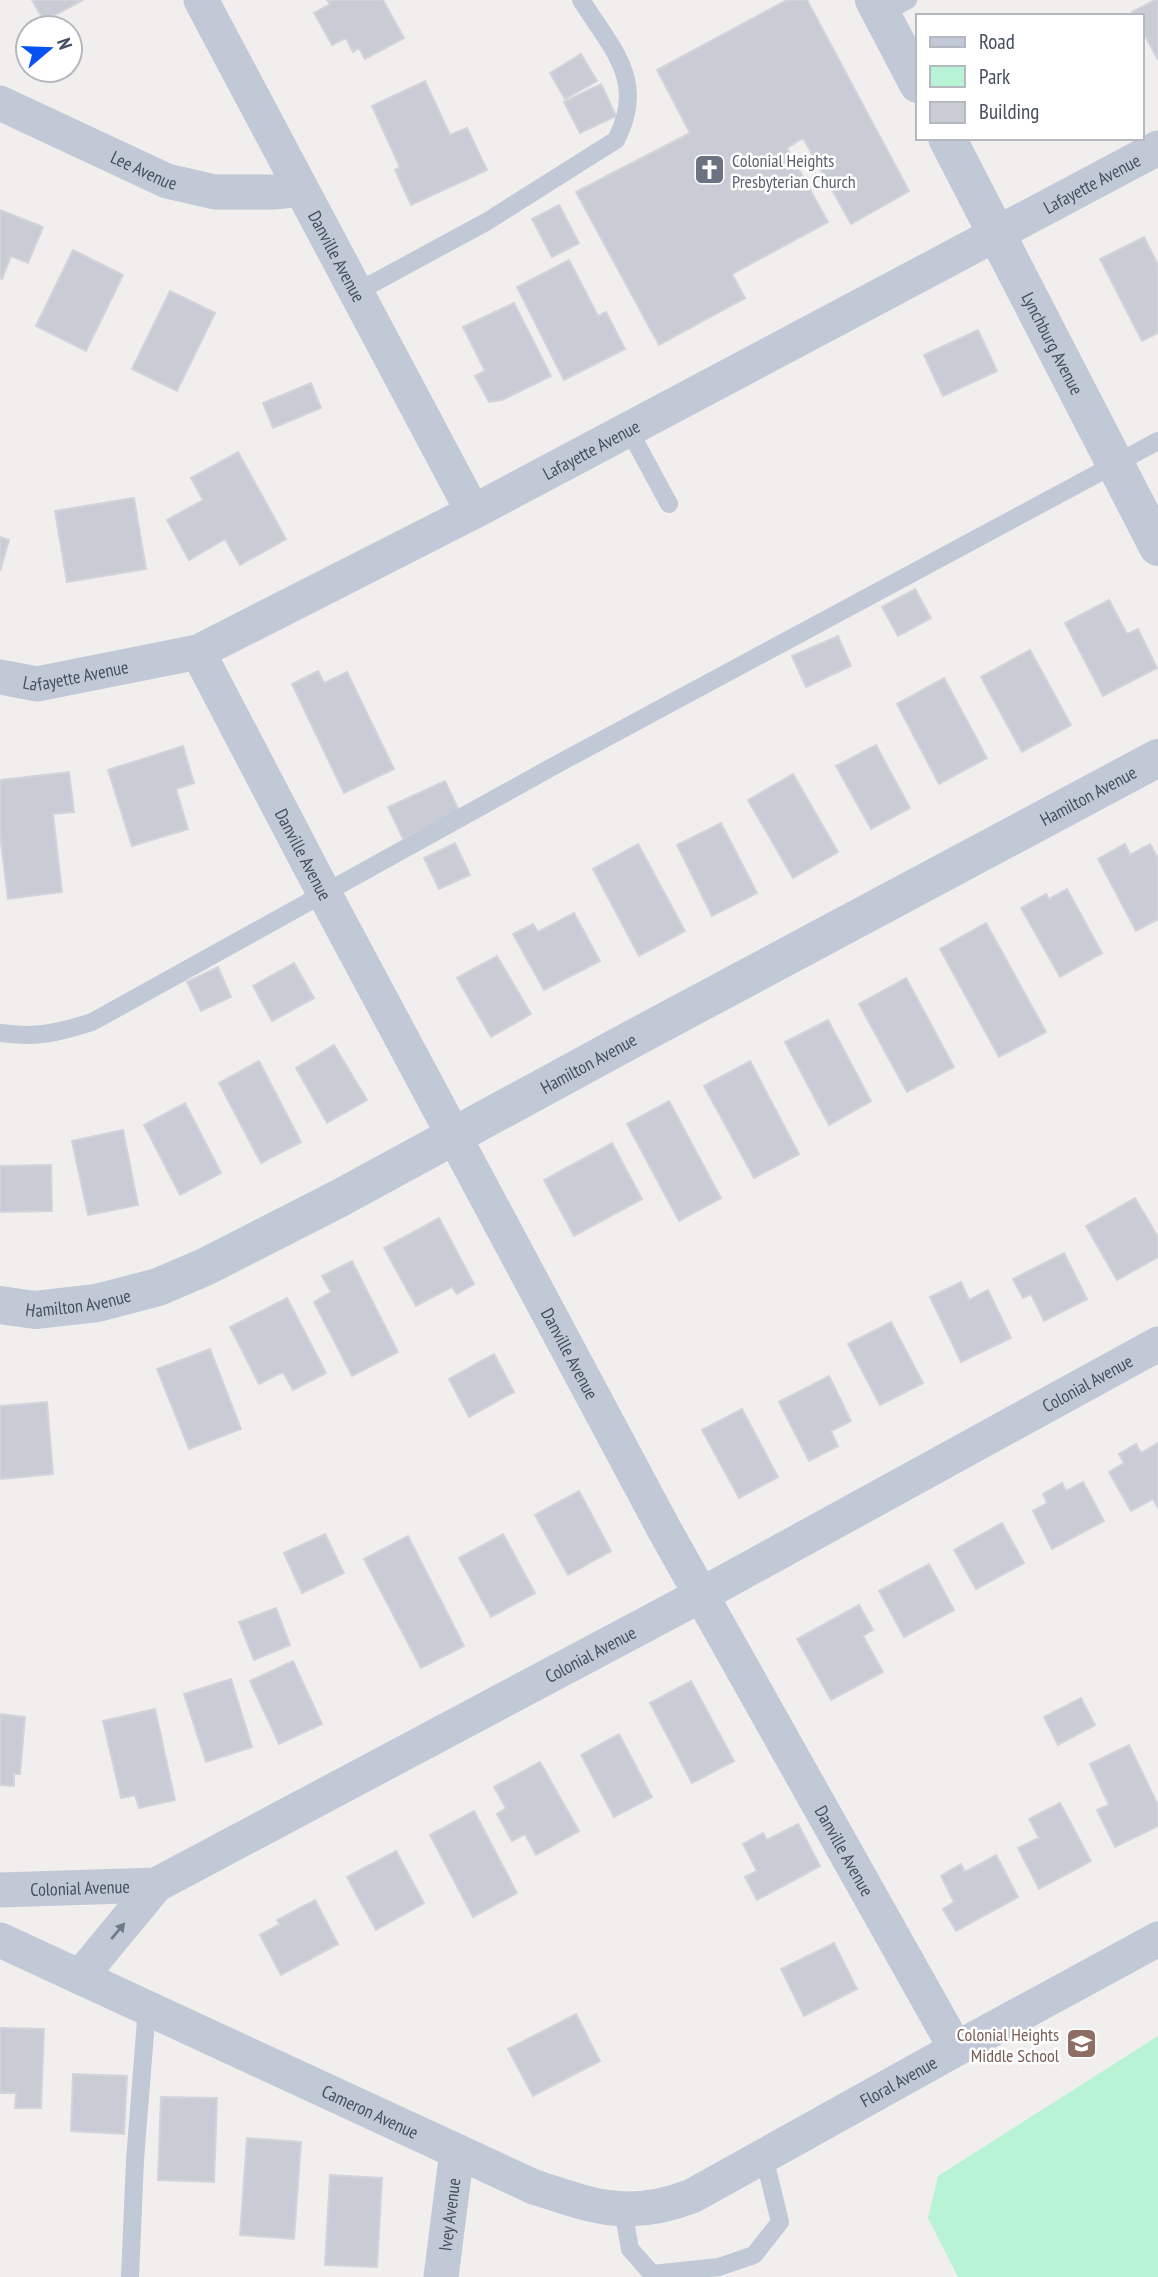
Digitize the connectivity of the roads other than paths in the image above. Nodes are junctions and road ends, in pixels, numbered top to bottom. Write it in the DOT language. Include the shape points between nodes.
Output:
graph roads {
  1 [pos="201,0"];
  2 [pos="581,0"];
  3 [pos="888,5"];
  4 [pos="916,79"];
  5 [pos="0,103"];
  6 [pos="948,140"];
  7 [pos="1158,148"];
  8 [pos="301,189"];
  9 [pos="998,234"];
  10 [pos="355,293"];
  11 [pos="629,430"];
  12 [pos="1158,441"];
  13 [pos="1116,463"];
  14 [pos="669,504"];
  15 [pos="473,512"];
  16 [pos="1158,547"];
  17 [pos="198,652"];
  18 [pos="0,677"];
  19 [pos="1158,758"];
  20 [pos="324,893"];
  21 [pos="0,1033"];
  22 [pos="454,1136"];
  23 [pos="0,1305"];
  24 [pos="1158,1344"];
  25 [pos="701,1595"];
  26 [pos="156,1885"];
  27 [pos="0,1890"];
  28 [pos="1158,1939"];
  29 [pos="0,1940"];
  30 [pos="79,1977"];
  31 [pos="147,2008"];
  32 [pos="956,2049"];
  33 [pos="457,2151"];
  34 [pos="757,2161"];
  35 [pos="623,2210"];
  36 [pos="130,2277"];
  37 [pos="441,2277"];
  1 -- 8 [label="street, Danville Avenue"];
  2 -- 10 [label="lane" via="624,69 630,95 616,140 486,222"];
  3 -- 4 [label="street"];
  5 -- 8 [label="street, Lee Avenue" via="167,181 215,192"];
  6 -- 9 [label="street, Lynchburg Avenue"];
  7 -- 9 [label="street, Lafayette Avenue"];
  8 -- 10 [label="street, Danville Avenue"];
  9 -- 11 [label="street, Lafayette Avenue"];
  9 -- 13 [label="street, Lynchburg Avenue"];
  10 -- 15 [label="street, Danville Avenue"];
  11 -- 14 [label="lane"];
  11 -- 15 [label="street, Lafayette Avenue"];
  12 -- 13 [label="lane"];
  13 -- 16 [label="street, Lynchburg Avenue"];
  13 -- 20 [label="lane"];
  15 -- 17 [label="street, Lafayette Avenue"];
  17 -- 18 [label="street, Lafayette Avenue" via="37,684"];
  17 -- 20 [label="street, Danville Avenue"];
  19 -- 22 [label="street, Hamilton Avenue"];
  20 -- 21 [label="lane" via="92,1022 54,1034"];
  20 -- 22 [label="street, Danville Avenue"];
  22 -- 23 [label="street, Hamilton Avenue" via="205,1267 158,1287 97,1303 35,1310"];
  22 -- 25 [label="street, Danville Avenue"];
  24 -- 25 [label="street, Colonial Avenue"];
  25 -- 26 [label="street, Colonial Avenue"];
  25 -- 32 [label="street, Danville Avenue"];
  26 -- 27 [label="street, Colonial Avenue"];
  30 -- 26 [label="street, one-way"];
  28 -- 32 [label="street, Floral Avenue"];
  29 -- 30 [label="street, Cameron Avenue"];
  30 -- 31 [label="street, Cameron Avenue"];
  31 -- 33 [label="street, Cameron Avenue"];
  31 -- 36 [label="lane"];
  32 -- 34 [label="street, Floral Avenue"];
  33 -- 35 [label="street, Cameron Avenue" via="534,2187 590,2206"];
  33 -- 37 [label="street, Ivey Avenue"];
  34 -- 35 [label="street, Cameron Avenue" via="665,2206"];
  34 -- 35 [label="lane" via="780,2222 754,2255 719,2267 652,2274 629,2249"];
}
